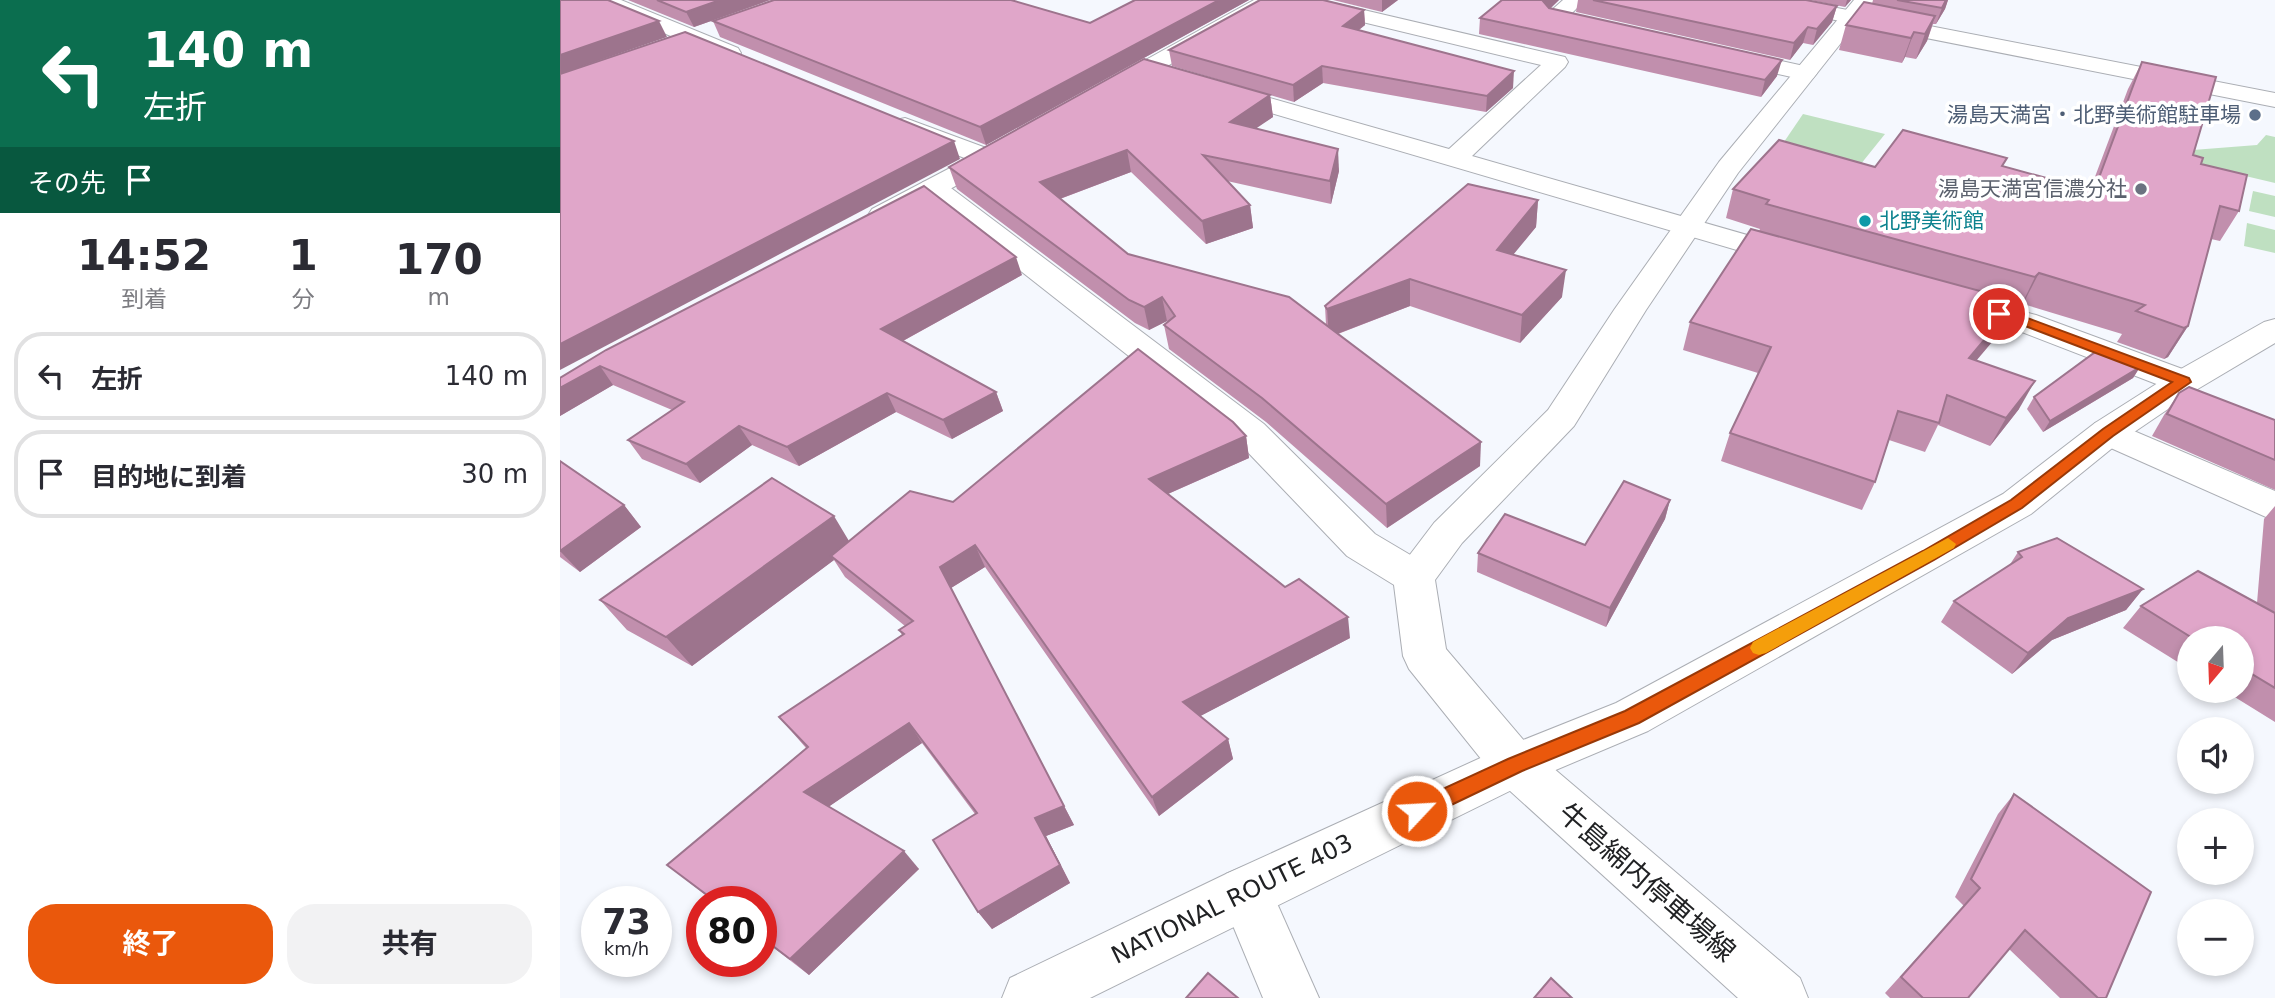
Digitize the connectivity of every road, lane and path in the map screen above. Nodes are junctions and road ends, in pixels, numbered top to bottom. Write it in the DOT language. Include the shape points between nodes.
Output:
graph roads {
  1 [pos="603,0"];
  2 [pos="1269,0"];
  3 [pos="1295,0"];
  4 [pos="1575,0"];
  5 [pos="1764,0"];
  6 [pos="1859,9"];
  7 [pos="720,29"];
  8 [pos="1621,32"];
  9 [pos="694,39"];
  10 [pos="670,47"];
  11 [pos="1713,52"];
  12 [pos="745,60"];
  13 [pos="1146,69"];
  14 [pos="1805,73"];
  15 [pos="1173,77"];
  16 [pos="1200,85"];
  17 [pos="2275,100"];
  18 [pos="1090,101"];
  19 [pos="886,117"];
  20 [pos="1022,139"];
  21 [pos="988,158"];
  22 [pos="1454,159"];
  23 [pos="933,188"];
  24 [pos="860,226"];
  25 [pos="1688,228"];
  26 [pos="1823,265"];
  27 [pos="1931,295"];
  28 [pos="2275,329"];
  29 [pos="2184,382"];
  30 [pos="2108,432"];
  31 [pos="2275,507"];
  32 [pos="1414,577"];
  33 [pos="1515,765"];
  34 [pos="1245,892"];
  35 [pos="1030,998"];
  36 [pos="1291,998"];
  37 [pos="1780,998"];
  1 -- 9 [label="main road"];
  2 -- 13 [label="main road"];
  3 -- 22 [label="main road" via="1557,62"];
  4 -- 8 [label="main road" via="1555,17"];
  5 -- 6 [label="main road"];
  6 -- 14 [label="main road"];
  6 -- 17 [label="main road"];
  7 -- 9 [label="main road"];
  9 -- 10 [label="main road"];
  9 -- 12 [label="main road"];
  11 -- 14 [label="main road"];
  13 -- 15 [label="main road"];
  13 -- 18 [label="main road"];
  14 -- 25 [label="main road" via="1728,168"];
  16 -- 22 [label="main road"];
  19 -- 21 [label="main road"];
  20 -- 21 [label="main road"];
  21 -- 23 [label="main road"];
  22 -- 25 [label="main road"];
  23 -- 24 [label="main road"];
  23 -- 32 [label="main road" via="1251,433 1361,545"];
  25 -- 26 [label="main road"];
  25 -- 32 [label="main road" via="1561,418 1448,533"];
  27 -- 29 [label="main road" via="2025,321"];
  28 -- 29 [label="main road, NATIONAL ROUTE 403"];
  29 -- 30 [label="main road, NATIONAL ROUTE 403"];
  30 -- 31 [label="main road"];
  30 -- 33 [label="main road, NATIONAL ROUTE 403" via="2017,504 1928,555 1632,717"];
  32 -- 33 [label="main road, 牛島綿内停車場線" via="1425,656"];
  33 -- 34 [label="main road, NATIONAL ROUTE 403"];
  33 -- 37 [label="main road, 牛島綿内停車場線"];
  34 -- 35 [label="main road, NATIONAL ROUTE 403"];
  34 -- 36 [label="main road"];
}
